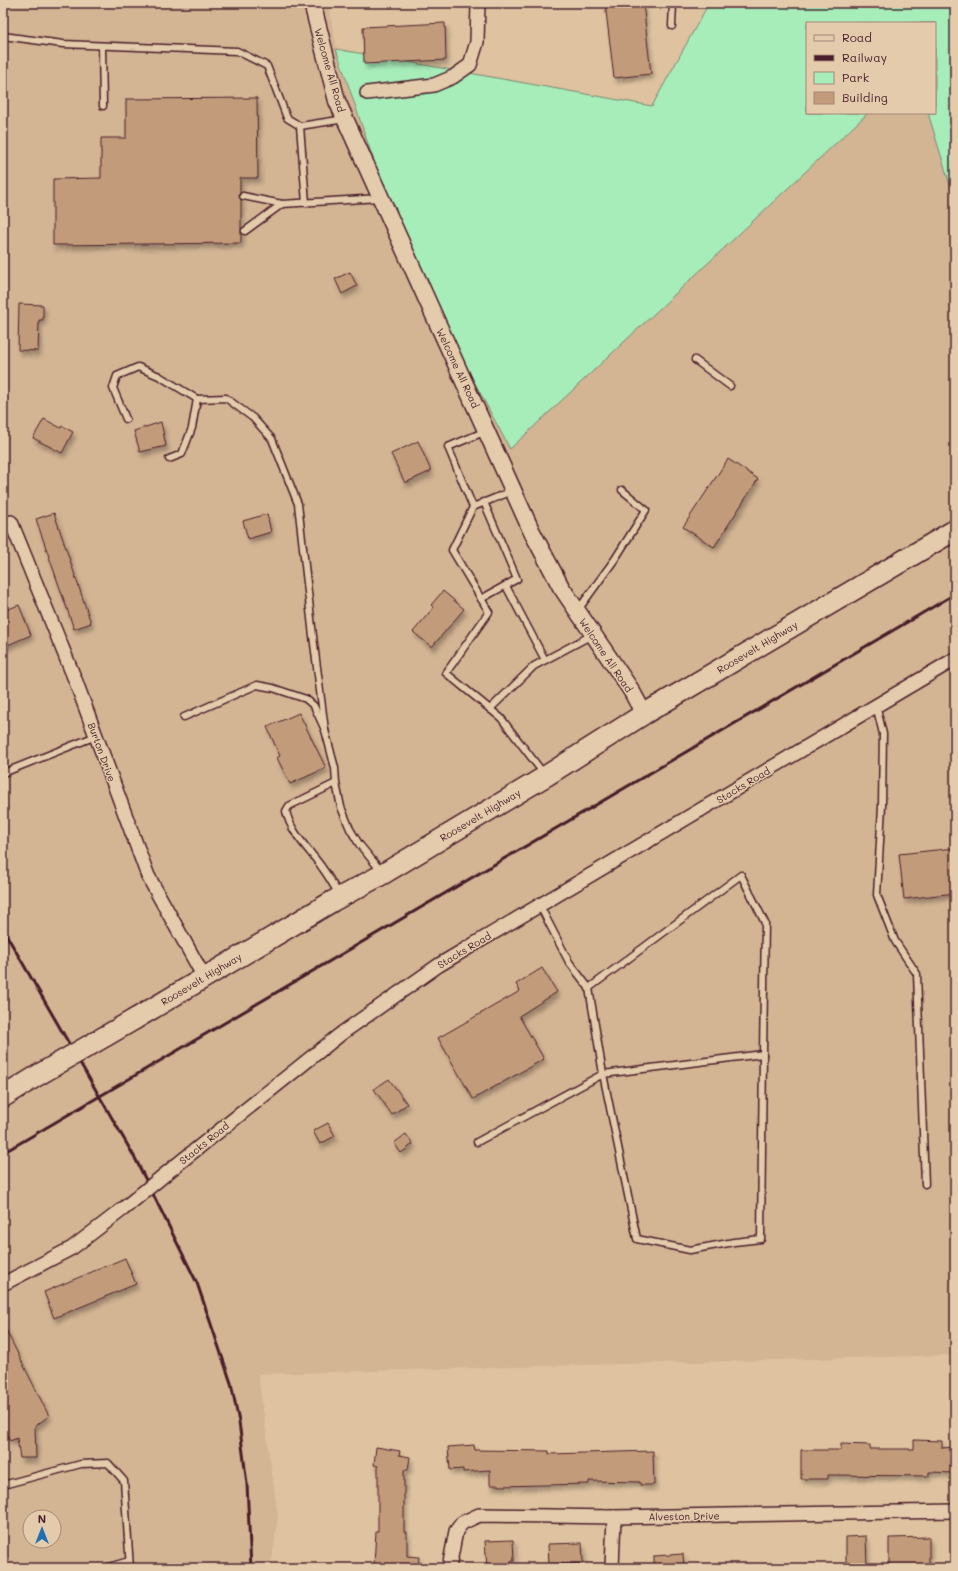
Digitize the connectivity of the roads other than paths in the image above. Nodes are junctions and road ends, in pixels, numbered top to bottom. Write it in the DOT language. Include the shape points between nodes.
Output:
graph roads {
  1 [pos="312,3"];
  2 [pos="478,3"];
  3 [pos="673,3"];
  4 [pos="672,26"];
  5 [pos="3,36"];
  6 [pos="102,46"];
  7 [pos="366,92"];
  8 [pos="102,106"];
  9 [pos="345,119"];
  10 [pos="300,126"];
  11 [pos="243,196"];
  12 [pos="380,198"];
  13 [pos="306,203"];
  14 [pos="282,204"];
  15 [pos="244,231"];
  16 [pos="695,360"];
  17 [pos="730,386"];
  18 [pos="197,399"];
  19 [pos="126,419"];
  20 [pos="487,431"];
  21 [pos="169,459"];
  22 [pos="514,490"];
  23 [pos="622,490"];
  24 [pos="484,502"];
  25 [pos="473,507"];
  26 [pos="11,522"];
  27 [pos="955,530"];
  28 [pos="506,586"];
  29 [pos="482,599"];
  30 [pos="577,611"];
  31 [pos="593,634"];
  32 [pos="955,659"];
  33 [pos="545,660"];
  34 [pos="876,705"];
  35 [pos="490,709"];
  36 [pos="644,714"];
  37 [pos="184,717"];
  38 [pos="325,730"];
  39 [pos="96,736"];
  40 [pos="3,773"];
  41 [pos="546,776"];
  42 [pos="336,783"];
  43 [pos="382,874"];
  44 [pos="340,897"];
  45 [pos="540,906"];
  46 [pos="204,977"];
  47 [pos="589,988"];
  48 [pos="763,1054"];
  49 [pos="603,1074"];
  50 [pos="3,1097"];
  51 [pos="478,1142"];
  52 [pos="924,1184"];
  53 [pos="3,1284"];
  54 [pos="3,1485"];
  55 [pos="955,1511"];
  56 [pos="614,1517"];
  57 [pos="129,1561"];
  58 [pos="105,1568"];
  59 [pos="130,1568"];
  60 [pos="450,1568"];
  61 [pos="612,1568"];
  1 -- 9 [label="street, Welcome All Road" via="335,92"];
  2 -- 7 [label="street" via="478,42 470,65 453,77 434,85"];
  3 -- 4 [label="lane"];
  5 -- 6 [label="lane"];
  6 -- 8 [label="lane"];
  6 -- 10 [label="lane" via="236,51 267,66 287,118"];
  9 -- 10 [label="lane"];
  9 -- 12 [label="street, Welcome All Road"];
  10 -- 13 [label="lane"];
  11 -- 14 [label="lane"];
  12 -- 13 [label="lane"];
  12 -- 20 [label="street, Welcome All Road"];
  13 -- 14 [label="lane"];
  14 -- 15 [label="lane"];
  16 -- 17 [label="lane"];
  18 -- 19 [label="lane" via="159,376 138,367 117,376 113,388"];
  18 -- 21 [label="lane" via="192,428 182,454"];
  18 -- 38 [label="lane" via="226,398 253,418 272,439 298,504"];
  20 -- 22 [label="street, Welcome All Road"];
  20 -- 25 [label="lane" via="448,447"];
  22 -- 24 [label="lane"];
  22 -- 30 [label="street, Welcome All Road" via="550,568"];
  23 -- 30 [label="lane" via="646,510 615,559"];
  24 -- 25 [label="lane"];
  24 -- 28 [label="lane" via="517,580"];
  25 -- 29 [label="lane" via="452,550"];
  26 -- 39 [label="street, Burton Drive"];
  27 -- 36 [label="main road, Roosevelt Highway"];
  28 -- 29 [label="lane"];
  28 -- 33 [label="lane"];
  29 -- 35 [label="lane" via="489,612 446,673"];
  30 -- 31 [label="street, Welcome All Road"];
  31 -- 33 [label="lane"];
  31 -- 36 [label="street, Welcome All Road"];
  32 -- 34 [label="street, Stacks Road"];
  33 -- 35 [label="lane" via="534,666"];
  34 -- 45 [label="street, Stacks Road"];
  34 -- 52 [label="lane" via="883,734 877,895 895,941 917,974"];
  35 -- 41 [label="lane" via="501,718"];
  36 -- 41 [label="main road, Roosevelt Highway"];
  37 -- 38 [label="lane" via="257,685 306,699 314,706"];
  38 -- 42 [label="lane" via="336,768"];
  39 -- 40 [label="lane"];
  39 -- 46 [label="street, Burton Drive" via="148,876"];
  41 -- 43 [label="main road, Roosevelt Highway"];
  42 -- 43 [label="lane" via="350,829"];
  42 -- 44 [label="lane" via="289,806 286,811 299,838 323,869"];
  43 -- 44 [label="main road, Roosevelt Highway"];
  44 -- 46 [label="main road, Roosevelt Highway"];
  45 -- 47 [label="lane" via="569,962"];
  45 -- 53 [label="street, Stacks Road, bridge" via="439,965 342,1033 72,1248"];
  46 -- 50 [label="main road, Roosevelt Highway, bridge"];
  47 -- 48 [label="lane" via="741,875 765,923"];
  47 -- 49 [label="lane"];
  48 -- 49 [label="lane"];
  48 -- 49 [label="lane" via="761,1239 690,1250 637,1239"];
  49 -- 51 [label="lane"];
  54 -- 57 [label="lane" via="82,1464 108,1463 124,1482"];
  55 -- 56 [label="street, Alveston Drive"];
  56 -- 60 [label="street, Alveston Drive" via="479,1516 462,1523 456,1531"];
  56 -- 61 [label="street"];
  57 -- 58 [label="lane"];
  57 -- 59 [label="lane"];
}
